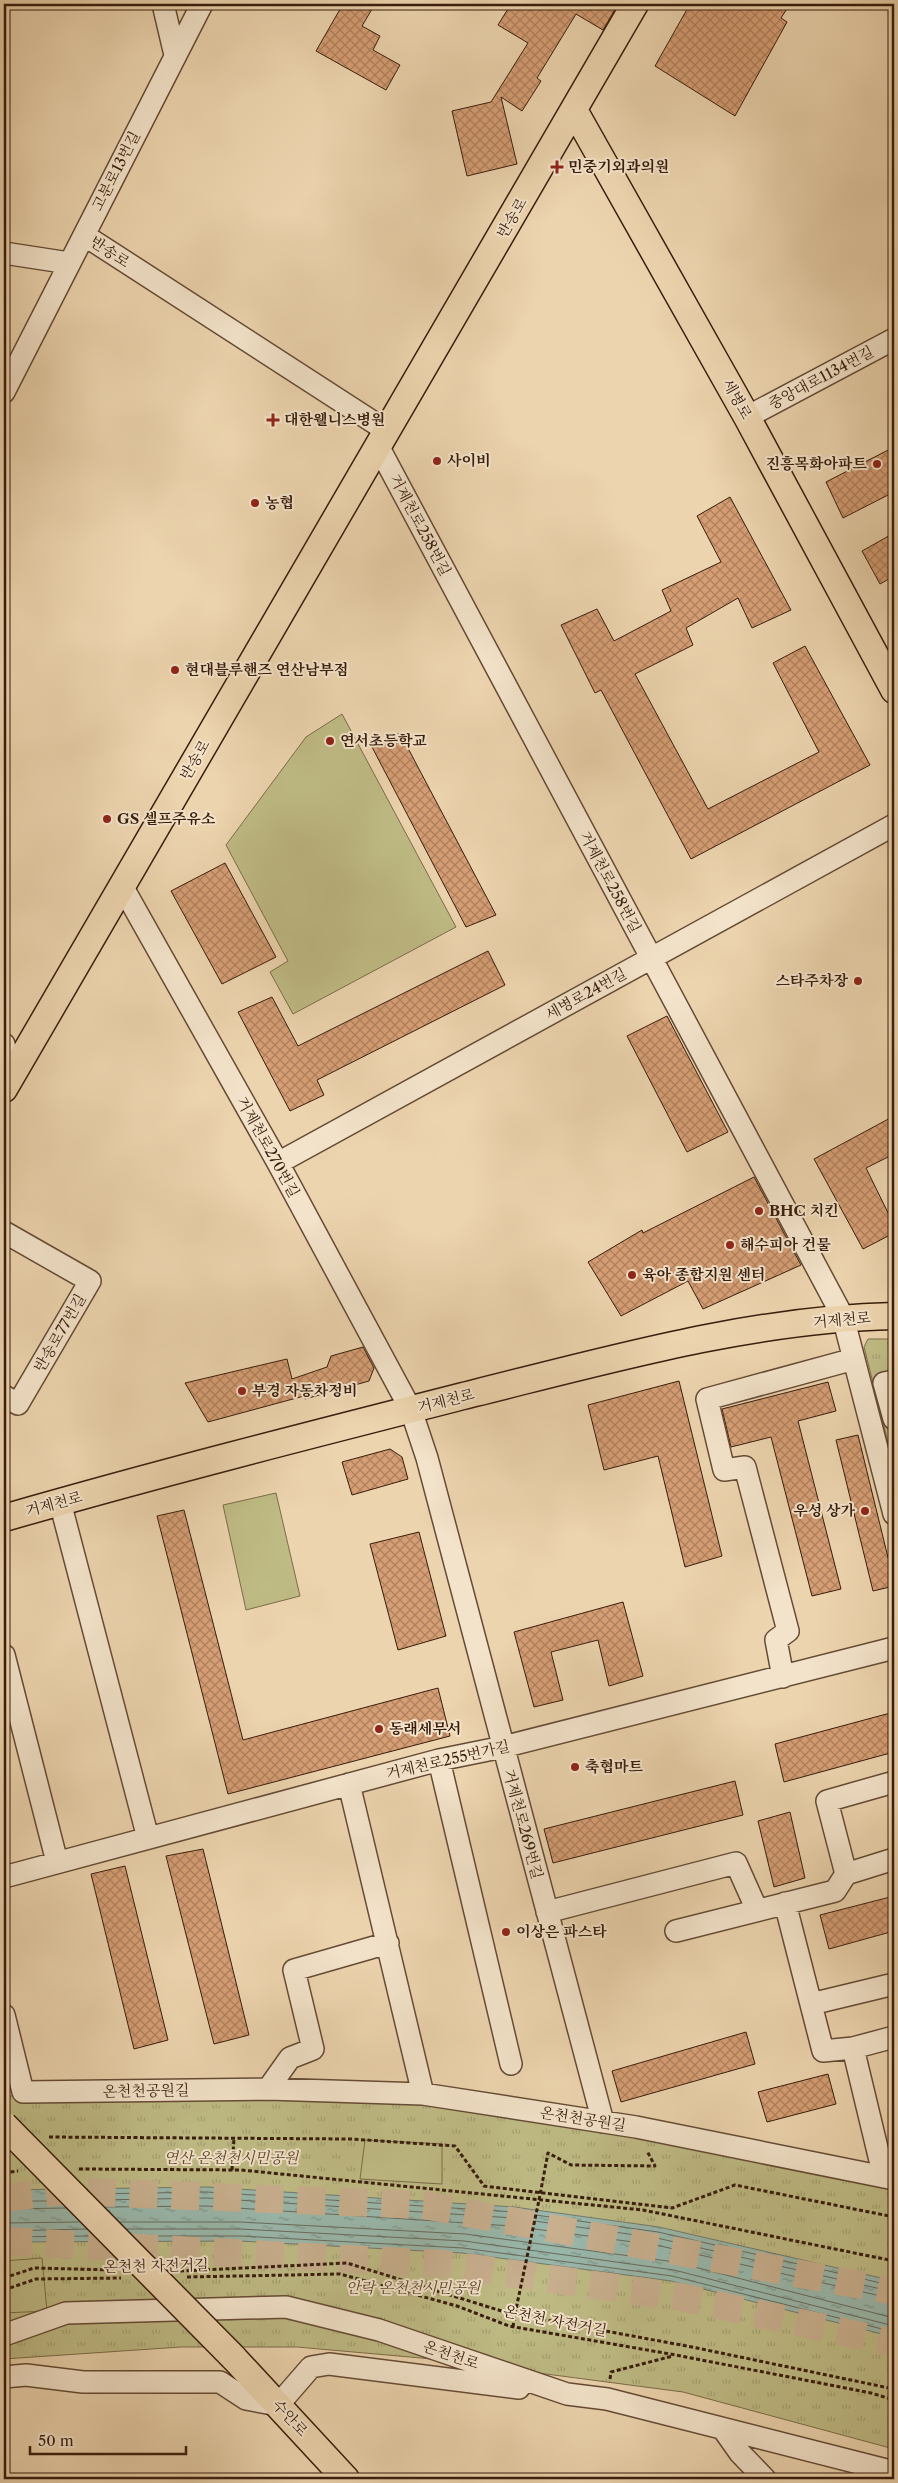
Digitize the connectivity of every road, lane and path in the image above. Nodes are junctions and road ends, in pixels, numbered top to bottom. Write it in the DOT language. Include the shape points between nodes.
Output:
graph roads {
  1 [pos="163,4"];
  2 [pos="202,4"];
  3 [pos="634,4"];
  4 [pos="175,55"];
  5 [pos="574,110"];
  6 [pos="84,235"];
  7 [pos="4,253"];
  8 [pos="69,263"];
  9 [pos="894,339"];
  10 [pos="4,392"];
  11 [pos="748,417"];
  12 [pos="383,439"];
  13 [pos="894,690"];
  14 [pos="894,825"];
  15 [pos="122,886"];
  16 [pos="651,959"];
  17 [pos="4,1044"];
  18 [pos="8,1082"];
  19 [pos="278,1163"];
  20 [pos="4,1232"];
  21 [pos="894,1316"];
  22 [pos="843,1317"];
  23 [pos="854,1359"];
  24 [pos="894,1381"];
  25 [pos="4,1396"];
  26 [pos="411,1410"];
  27 [pos="894,1419"];
  28 [pos="60,1502"];
  29 [pos="894,1514"];
  30 [pos="4,1518"];
  31 [pos="894,1648"];
  32 [pos="4,1655"];
  33 [pos="783,1677"];
  34 [pos="502,1747"];
  35 [pos="439,1760"];
  36 [pos="894,1782"];
  37 [pos="349,1784"];
  38 [pos="148,1838"];
  39 [pos="894,1859"];
  40 [pos="57,1862"];
  41 [pos="846,1874"];
  42 [pos="4,1877"];
  43 [pos="785,1903"];
  44 [pos="757,1910"];
  45 [pos="547,1912"];
  46 [pos="676,1931"];
  47 [pos="388,1943"];
  48 [pos="894,1984"];
  49 [pos="811,2004"];
  50 [pos="4,2015"];
  51 [pos="894,2037"];
  52 [pos="853,2048"];
  53 [pos="511,2064"];
  54 [pos="268,2090"];
  55 [pos="423,2094"];
  56 [pos="603,2122"];
  57 [pos="4,2125"];
  58 [pos="636,2127"];
  59 [pos="42,2137"];
  60 [pos="234,2138"];
  61 [pos="70,2169"];
  62 [pos="232,2170"];
  63 [pos="22,2171"];
  64 [pos="4,2173"];
  65 [pos="889,2178"];
  66 [pos="540,2192"];
  67 [pos="539,2200"];
  68 [pos="894,2217"];
  69 [pos="894,2261"];
  70 [pos="120,2270"];
  71 [pos="178,2271"];
  72 [pos="178,2277"];
  73 [pos="4,2278"];
  74 [pos="131,2278"];
  75 [pos="4,2290"];
  76 [pos="515,2314"];
  77 [pos="513,2327"];
  78 [pos="4,2335"];
  79 [pos="676,2355"];
  80 [pos="4,2376"];
  81 [pos="894,2389"];
  82 [pos="567,2394"];
  83 [pos="607,2399"];
  84 [pos="894,2400"];
  85 [pos="278,2405"];
  86 [pos="723,2429"];
  87 [pos="894,2472"];
  88 [pos="346,2479"];
  89 [pos="765,2479"];
  1 -- 4 [label="street"];
  2 -- 4 [label="street, 고분로13번길"];
  3 -- 5 [label="main road, 반송로"];
  4 -- 6 [label="street, 고분로13번길"];
  5 -- 11 [label="main road, 세병로"];
  5 -- 12 [label="main road, 반송로"];
  6 -- 8 [label="street, 고분로13번길"];
  6 -- 12 [label="street, 반송로"];
  7 -- 8 [label="street"];
  8 -- 10 [label="street, 고분로13번길"];
  9 -- 11 [label="street, 중앙대로1134번길"];
  11 -- 13 [label="main road, 세병로"];
  12 -- 15 [label="main road, 반송로"];
  12 -- 16 [label="street, 거제천로258번길"];
  14 -- 16 [label="street, 세병로24번길"];
  15 -- 18 [label="main road, 반송로"];
  15 -- 19 [label="street, 거제천로270번길"];
  16 -- 19 [label="street, 세병로24번길"];
  16 -- 22 [label="street, 거제천로258번길"];
  17 -- 18 [label="street"];
  19 -- 26 [label="street, 거제천로270번길"];
  20 -- 25 [label="street, 반송로77번길" via="90,1281 18,1404"];
  21 -- 22 [label="main road, 거제천로"];
  22 -- 23 [label="street, 거제천로258번길"];
  22 -- 26 [label="main road, 거제천로" via="672,1344"];
  23 -- 29 [label="street, 거제천로258번길"];
  23 -- 33 [label="street" via="707,1399 724,1470 745,1467 788,1631 776,1640"];
  24 -- 27 [label="street" via="884,1383"];
  26 -- 28 [label="main road, 거제천로"];
  26 -- 34 [label="street, 거제천로269번길"];
  28 -- 30 [label="main road, 거제천로"];
  28 -- 38 [label="street"];
  31 -- 33 [label="street, 거제천로255번가길"];
  32 -- 40 [label="street"];
  33 -- 34 [label="street, 거제천로255번가길"];
  34 -- 35 [label="street, 거제천로255번가길"];
  34 -- 45 [label="street, 거제천로269번길"];
  35 -- 37 [label="street, 거제천로255번가길"];
  35 -- 53 [label="street"];
  36 -- 41 [label="street" via="827,1801"];
  37 -- 38 [label="street, 거제천로255번가길"];
  37 -- 47 [label="street"];
  38 -- 40 [label="street, 거제천로255번가길"];
  39 -- 41 [label="street"];
  40 -- 42 [label="street, 거제천로255번가길"];
  41 -- 43 [label="street" via="835,1891"];
  43 -- 44 [label="street"];
  43 -- 49 [label="street"];
  44 -- 45 [label="street" via="736,1863"];
  44 -- 46 [label="street"];
  45 -- 56 [label="street, 거제천로269번길"];
  47 -- 54 [label="street" via="294,1970 313,2049 290,2058"];
  47 -- 55 [label="street"];
  48 -- 49 [label="street"];
  49 -- 52 [label="street" via="823,2051"];
  50 -- 54 [label="street, 온천천공원길" via="23,2092"];
  51 -- 52 [label="street"];
  52 -- 65 [label="street"];
  54 -- 55 [label="street, 온천천공원길"];
  55 -- 56 [label="street, 온천천공원길"];
  56 -- 58 [label="street, 온천천공원길"];
  57 -- 85 [label="main road, 수안로, bridge"];
  58 -- 65 [label="street, 온천천공원길"];
  58 -- 66 [label="path" via="655,2166 571,2165 548,2153"];
  59 -- 60 [label="path"];
  60 -- 62 [label="path"];
  60 -- 66 [label="path" via="455,2146 484,2186"];
  61 -- 62 [label="path"];
  62 -- 67 [label="path"];
  63 -- 64 [label="path"];
  66 -- 67 [label="path"];
  66 -- 68 [label="path" via="672,2208 734,2185"];
  67 -- 69 [label="path" via="643,2210"];
  67 -- 76 [label="path, bridge"];
  70 -- 73 [label="path" via="34,2268"];
  71 -- 76 [label="path" via="347,2263"];
  72 -- 77 [label="path, 온천천 자전거길" via="340,2274 457,2306"];
  74 -- 75 [label="path, 온천천 자전거길" via="36,2279"];
  76 -- 77 [label="path"];
  76 -- 81 [label="path"];
  77 -- 79 [label="path, 온천천 자전거길"];
  78 -- 82 [label="street, 온천천로" via="66,2313 286,2307 379,2330"];
  79 -- 83 [label="path" via="611,2372"];
  79 -- 84 [label="path, 온천천 자전거길"];
  80 -- 85 [label="street" via="26,2375 82,2382 220,2382 246,2398"];
  82 -- 83 [label="street, 온천천로"];
  82 -- 85 [label="street" via="329,2364 311,2367"];
  83 -- 86 [label="street, 온천천로"];
  85 -- 88 [label="main road, 수안로"];
  86 -- 87 [label="street, 온천천로"];
  86 -- 89 [label="street"];
}
